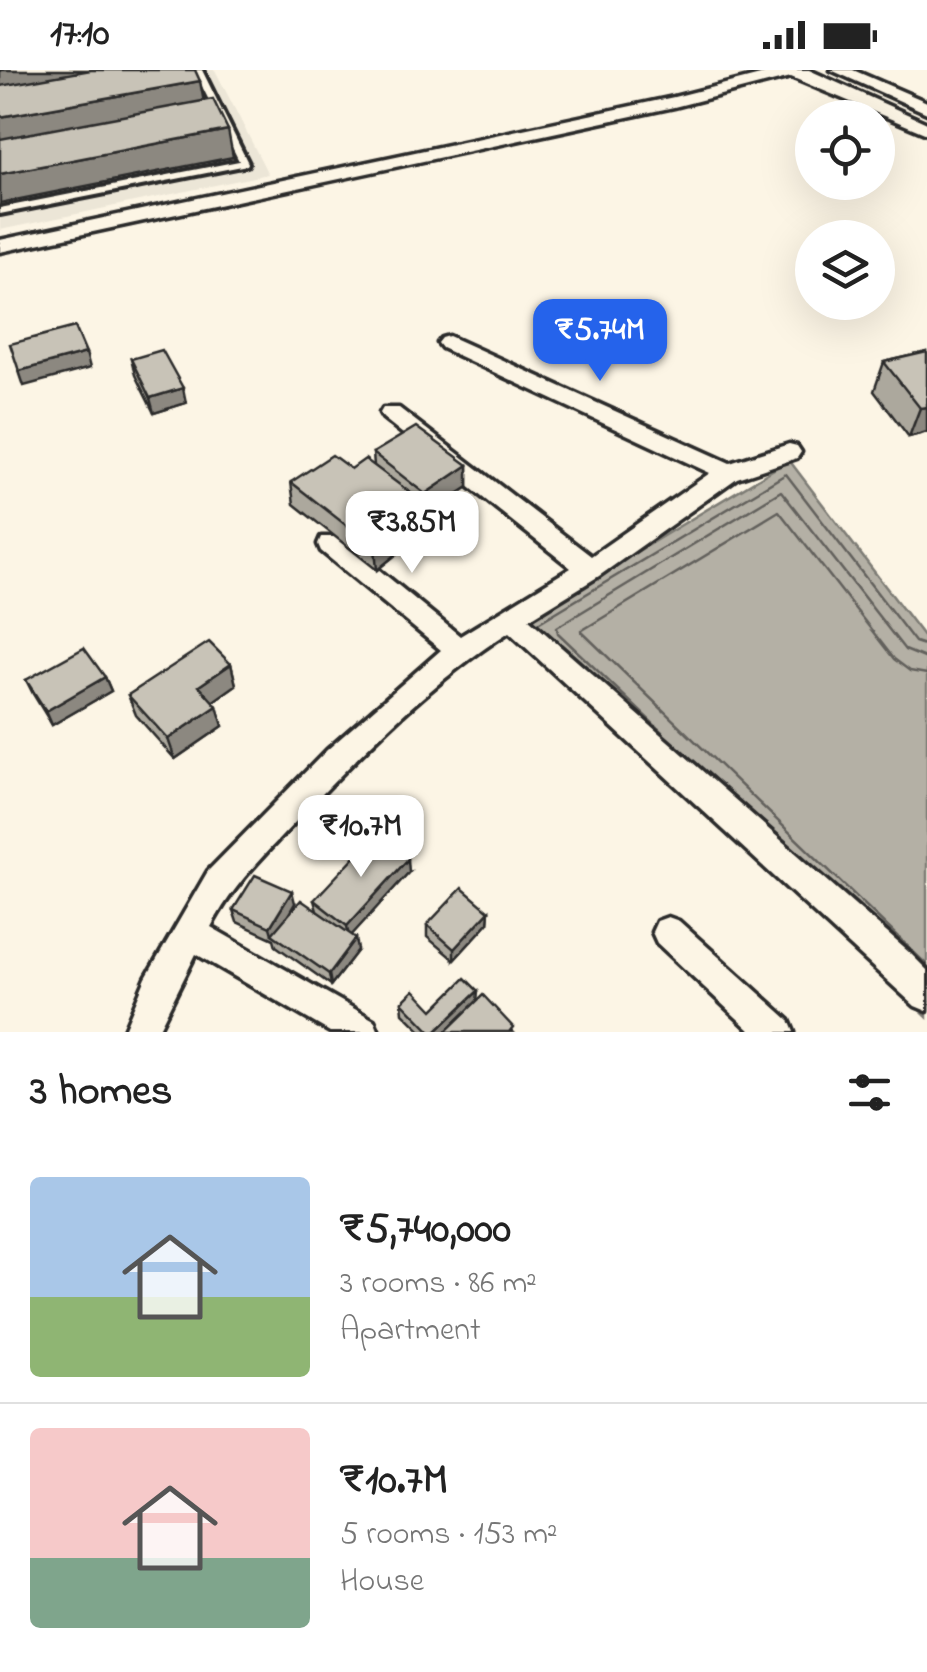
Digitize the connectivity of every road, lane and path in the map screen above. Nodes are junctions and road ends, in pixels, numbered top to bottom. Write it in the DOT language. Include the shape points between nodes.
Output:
graph roads {
  1 [pos="198,70"];
  2 [pos="839,70"];
  3 [pos="794,71"];
  4 [pos="927,108"];
  5 [pos="927,129"];
  6 [pos="0,212"];
  7 [pos="0,246"];
  8 [pos="449,343"];
  9 [pos="392,413"];
  10 [pos="789,452"];
  11 [pos="730,472"];
  12 [pos="330,544"];
  13 [pos="590,569"];
  14 [pos="509,616"];
  15 [pos="459,650"];
  16 [pos="189,932"];
  17 [pos="668,932"];
  18 [pos="927,994"];
  19 [pos="140,1032"];
  20 [pos="362,1032"];
  21 [pos="777,1032"];
  1 -- 6 [label="lane" via="244,163"];
  2 -- 4 [label="street"];
  3 -- 5 [label="street"];
  3 -- 7 [label="street"];
  8 -- 11 [label="street"];
  9 -- 13 [label="street"];
  10 -- 11 [label="street"];
  11 -- 13 [label="street"];
  12 -- 15 [label="street"];
  13 -- 14 [label="street"];
  14 -- 15 [label="street"];
  14 -- 18 [label="street"];
  15 -- 16 [label="street" via="337,758 219,881"];
  16 -- 19 [label="street"];
  16 -- 20 [label="street"];
  17 -- 21 [label="street"];
}
